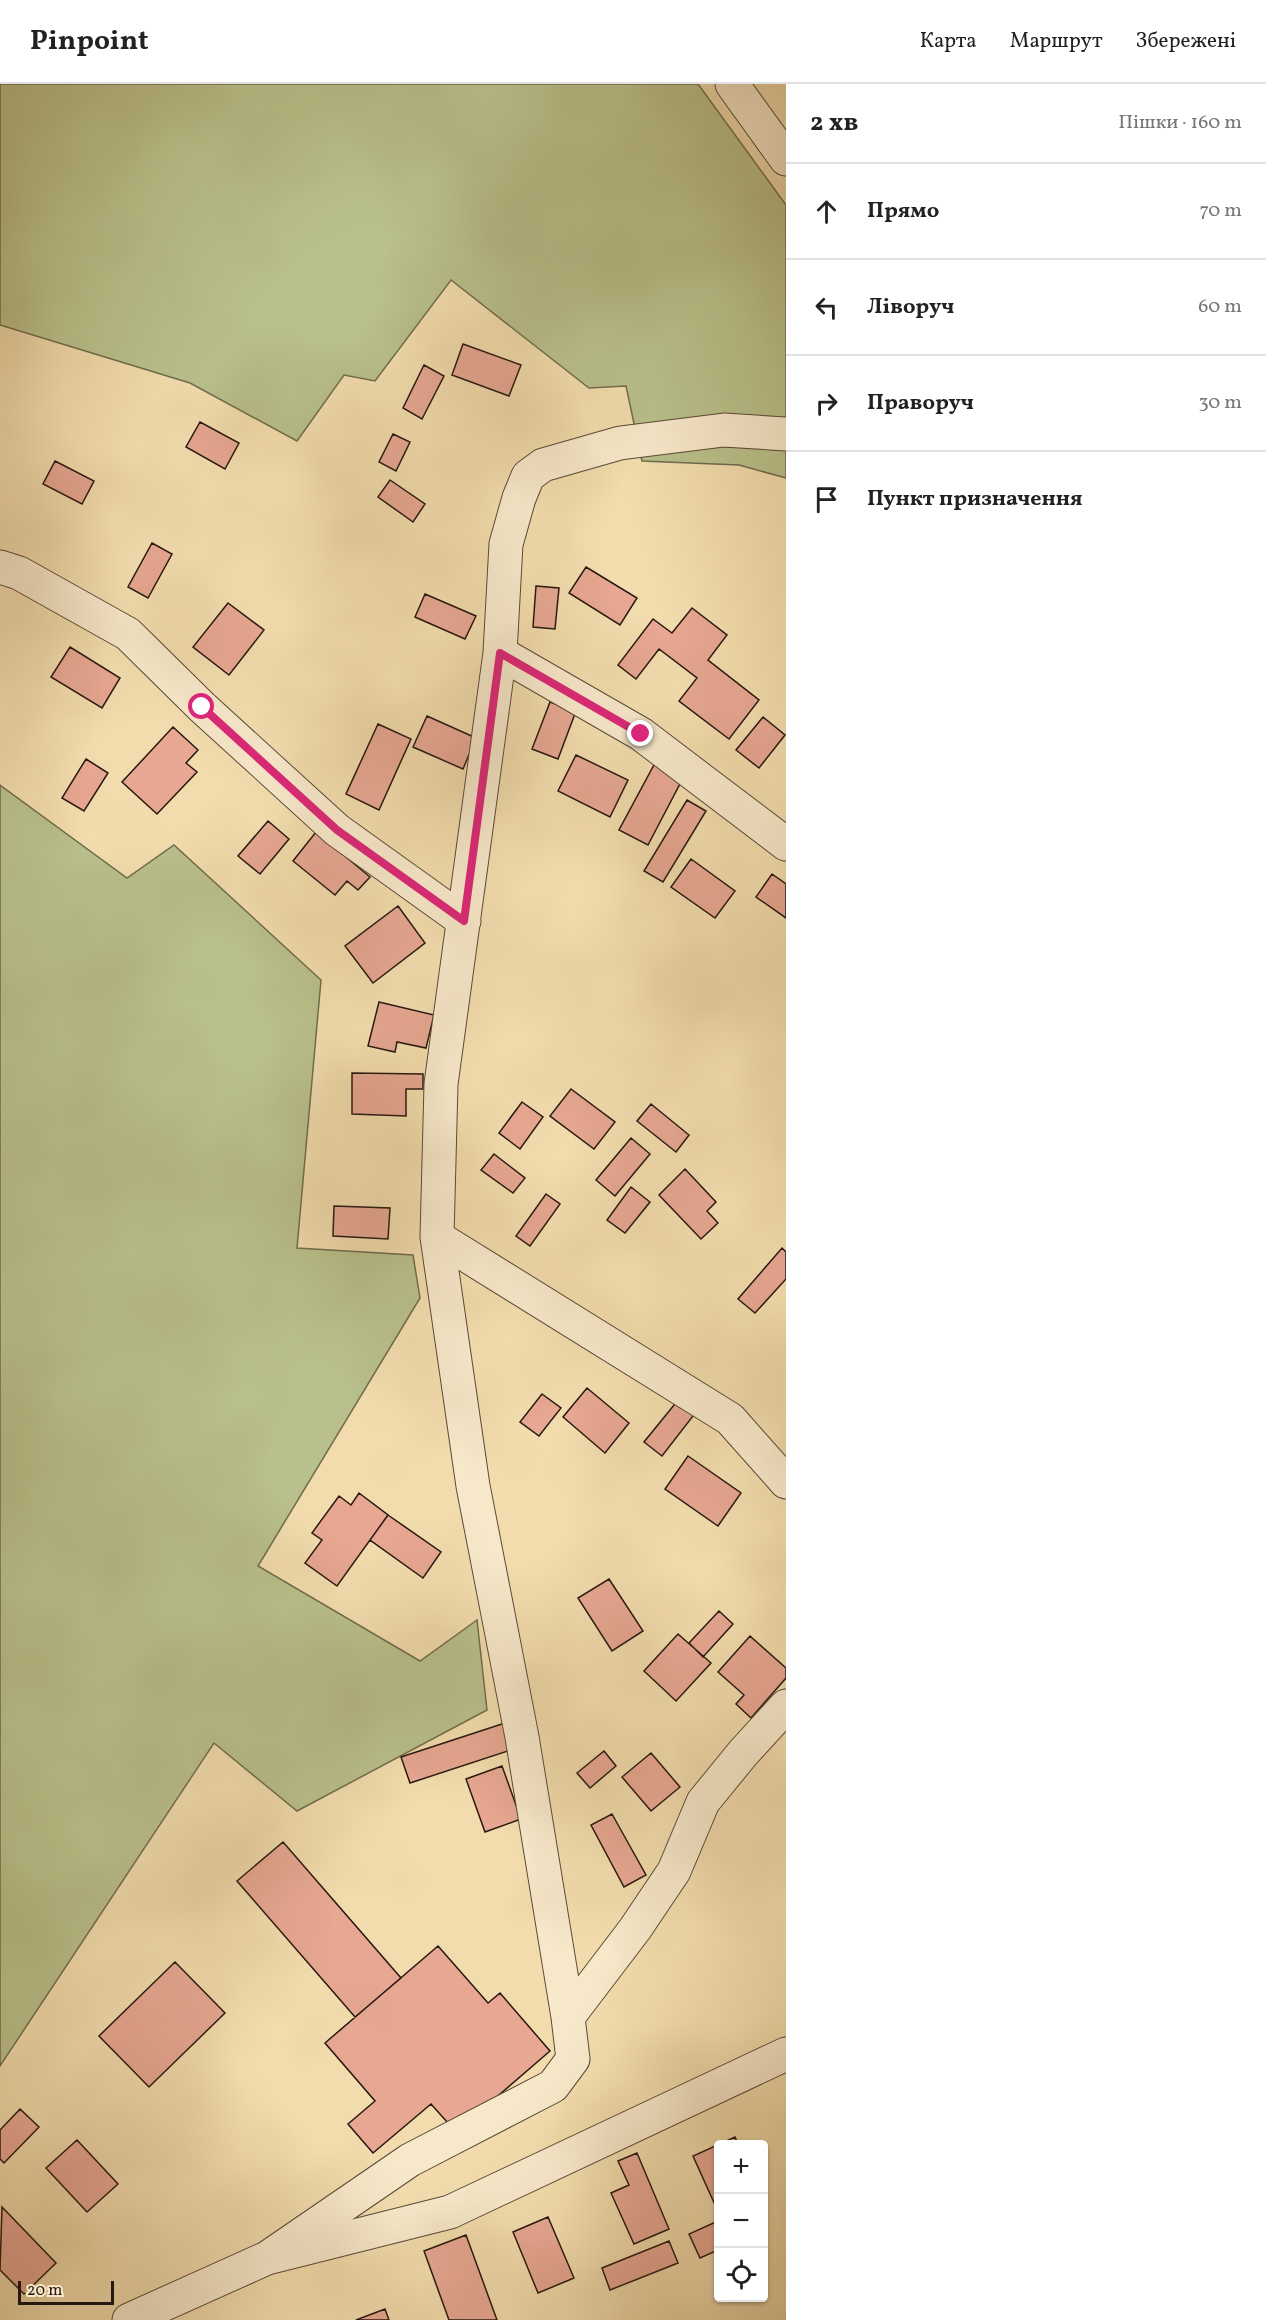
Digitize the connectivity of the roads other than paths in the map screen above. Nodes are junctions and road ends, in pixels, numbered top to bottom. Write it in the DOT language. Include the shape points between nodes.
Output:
graph roads {
  1 [pos="732,84"];
  2 [pos="786,159"];
  3 [pos="786,434"];
  4 [pos="0,567"];
  5 [pos="500,653"];
  6 [pos="786,844"];
  7 [pos="464,921"];
  8 [pos="437,1237"];
  9 [pos="786,1482"];
  10 [pos="786,1706"];
  11 [pos="568,2017"];
  12 [pos="786,2054"];
  13 [pos="267,2258"];
  14 [pos="129,2320"];
  1 -- 2 [label="street"];
  3 -- 5 [label="street" via="724,430 620,443 543,465 528,476 506,544"];
  4 -- 7 [label="street" via="19,573 129,634 202,707 337,830"];
  5 -- 6 [label="street" via="641,734"];
  5 -- 7 [label="street"];
  7 -- 8 [label="street" via="441,1084"];
  8 -- 9 [label="street" via="729,1419"];
  8 -- 11 [label="street" via="473,1486 522,1737"];
  10 -- 11 [label="street" via="703,1802 674,1871"];
  11 -- 13 [label="street" via="573,2059 553,2086 410,2160"];
  12 -- 13 [label="street" via="450,2212"];
  13 -- 14 [label="street"];
}
